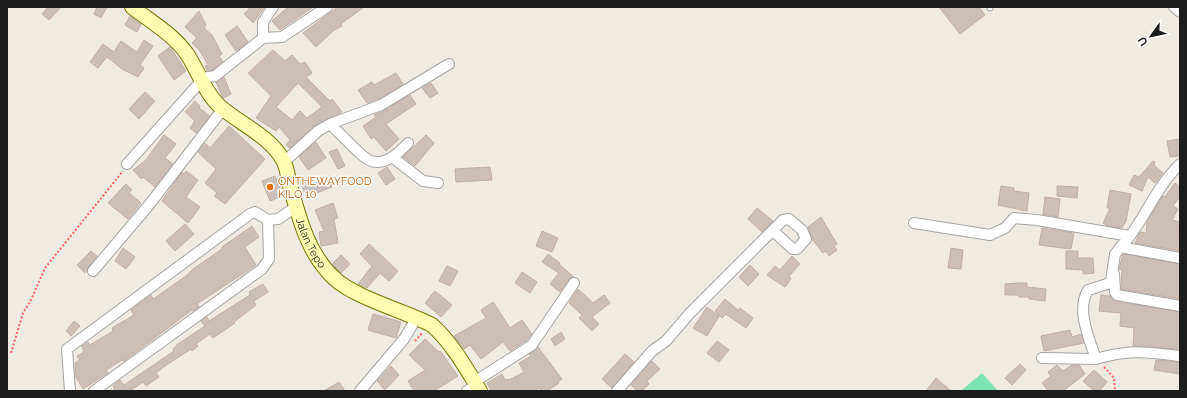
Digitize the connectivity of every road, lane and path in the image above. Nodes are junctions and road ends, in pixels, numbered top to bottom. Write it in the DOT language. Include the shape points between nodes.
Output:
graph roads {
  1 [pos="132,7"];
  2 [pos="274,7"];
  3 [pos="327,7"];
  4 [pos="1174,7"];
  5 [pos="1180,12"];
  6 [pos="263,38"];
  7 [pos="449,64"];
  8 [pos="202,79"];
  9 [pos="223,109"];
  10 [pos="330,124"];
  11 [pos="408,143"];
  12 [pos="392,157"];
  13 [pos="284,162"];
  14 [pos="127,164"];
  15 [pos="1180,164"];
  16 [pos="438,183"];
  17 [pos="296,207"];
  18 [pos="268,220"];
  19 [pos="914,223"];
  20 [pos="773,231"];
  21 [pos="1130,236"];
  22 [pos="1120,247"];
  23 [pos="1180,258"];
  24 [pos="93,271"];
  25 [pos="1113,272"];
  26 [pos="574,283"];
  27 [pos="1180,306"];
  28 [pos="424,320"];
  29 [pos="411,346"];
  30 [pos="10,353"];
  31 [pos="1180,356"];
  32 [pos="1042,358"];
  33 [pos="1096,359"];
  34 [pos="474,387"];
  35 [pos="70,391"];
  36 [pos="94,391"];
  37 [pos="360,391"];
  38 [pos="617,391"];
  39 [pos="1115,391"];
  1 -- 8 [label="street, Jalan Tepo" via="181,46"];
  2 -- 6 [label="street" via="263,22"];
  3 -- 6 [label="street" via="282,38"];
  4 -- 5 [label="street"];
  6 -- 8 [label="street" via="215,76"];
  7 -- 10 [label="street" via="381,105"];
  8 -- 9 [label="street, Jalan Tepo"];
  8 -- 14 [label="street"];
  9 -- 13 [label="street, Jalan Tepo" via="273,147"];
  9 -- 24 [label="street" via="149,205"];
  10 -- 12 [label="street" via="369,161 378,162"];
  10 -- 13 [label="street" via="318,131"];
  11 -- 12 [label="street"];
  12 -- 16 [label="street" via="423,181"];
  13 -- 17 [label="street, Jalan Tepo"];
  14 -- 30 [label="path" via="45,268 23,313"];
  15 -- 21 [label="street"];
  17 -- 18 [label="street" via="278,219"];
  17 -- 28 [label="street, Jalan Tepo" via="310,245 334,279 349,289"];
  18 -- 35 [label="street" via="255,212 250,214 67,349"];
  18 -- 36 [label="street" via="269,259 262,269"];
  19 -- 21 [label="street" via="990,235 1005,228 1014,218"];
  20 -- 38 [label="street" via="759,242 690,313 666,342 652,351"];
  21 -- 22 [label="street"];
  22 -- 23 [label="street"];
  22 -- 25 [label="street" via="1114,258"];
  25 -- 27 [label="street" via="1117,295"];
  25 -- 33 [label="street" via="1107,284 1088,290 1085,295 1084,319"];
  26 -- 34 [label="street" via="532,345"];
  28 -- 29 [label="path"];
  28 -- 34 [label="street, Jalan Tepo" via="442,333"];
  28 -- 37 [label="street" via="404,339"];
  31 -- 33 [label="street" via="1141,350"];
  32 -- 33 [label="street"];
  33 -- 39 [label="path" via="1114,378"];
}
